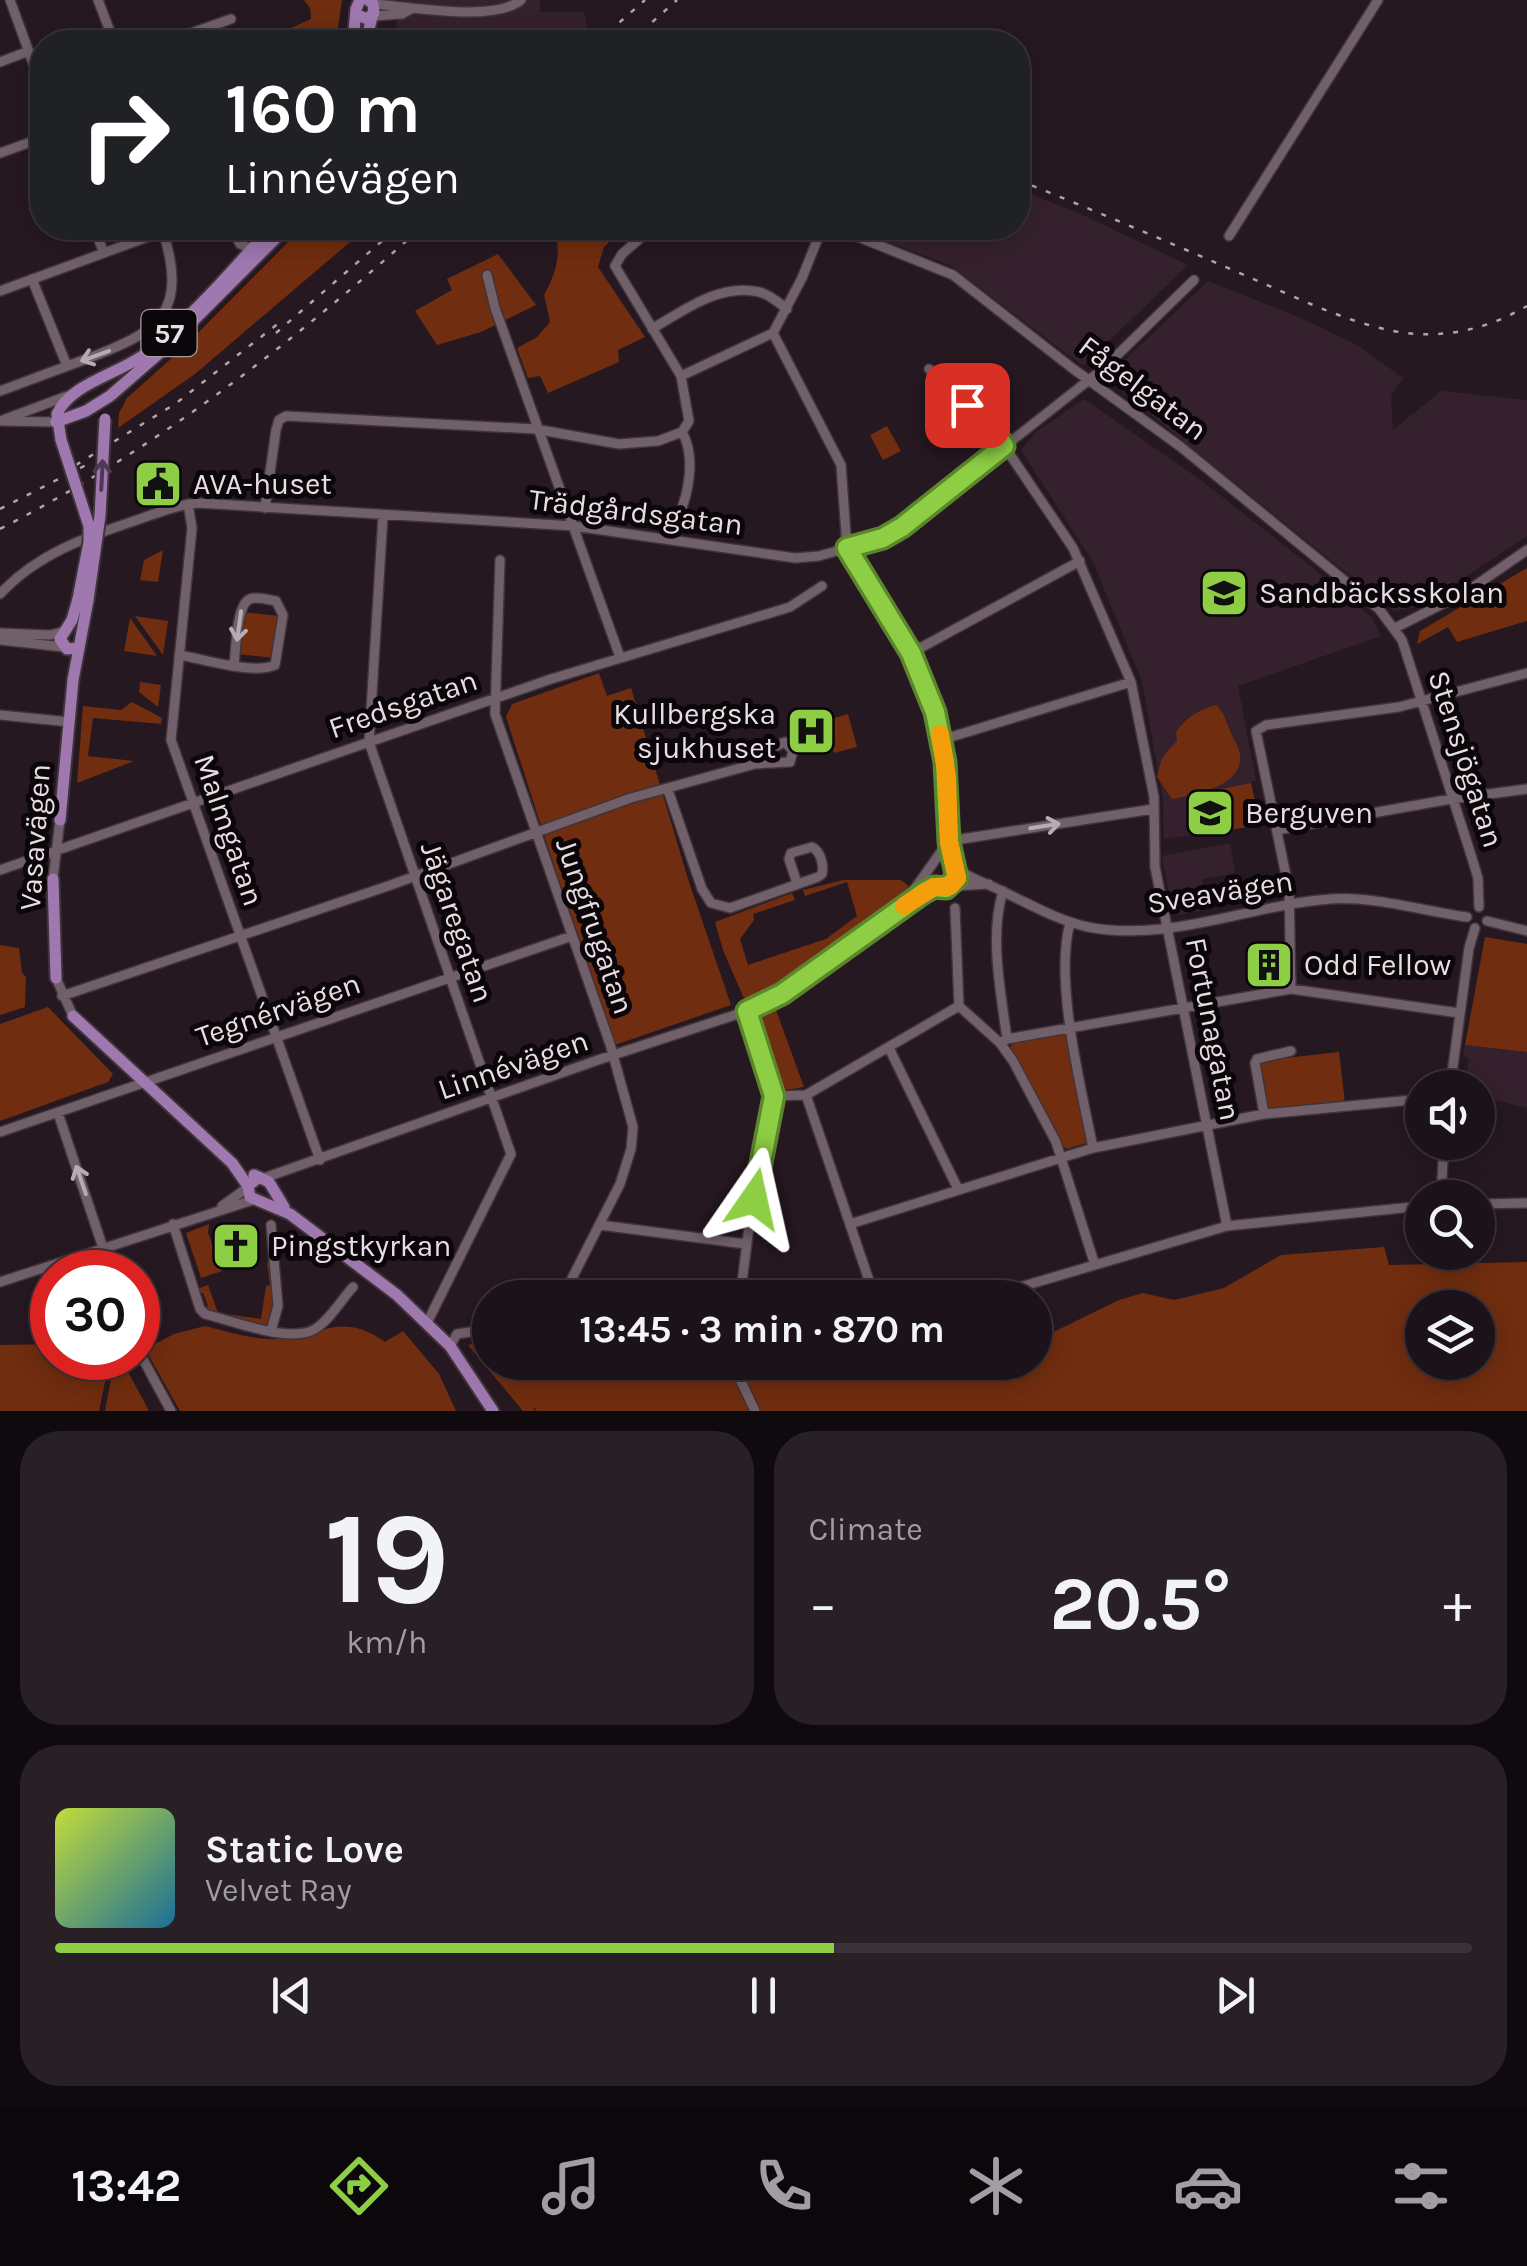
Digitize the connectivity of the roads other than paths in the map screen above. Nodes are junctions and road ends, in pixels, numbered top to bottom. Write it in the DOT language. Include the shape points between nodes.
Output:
graph roads {
  1 [pos="10,0"];
  2 [pos="98,0"];
  3 [pos="521,0"];
  4 [pos="1378,0"];
  5 [pos="368,4"];
  6 [pos="231,19"];
  7 [pos="109,30"];
  8 [pos="200,30"];
  9 [pos="355,30"];
  10 [pos="367,30"];
  11 [pos="29,51"];
  12 [pos="30,54"];
  13 [pos="0,62"];
  14 [pos="30,143"];
  15 [pos="0,154"];
  16 [pos="1229,236"];
  17 [pos="99,240"];
  18 [pos="140,240"];
  19 [pos="169,240"];
  20 [pos="238,240"];
  21 [pos="263,240"];
  22 [pos="271,240"];
  23 [pos="639,240"];
  24 [pos="817,240"];
  25 [pos="867,240"];
  26 [pos="104,253"];
  27 [pos="255,253"];
  28 [pos="487,275"];
  29 [pos="32,280"];
  30 [pos="1194,280"];
  31 [pos="0,291"];
  32 [pos="787,309"];
  33 [pos="652,328"];
  34 [pos="773,333"];
  35 [pos="67,366"];
  36 [pos="929,369"];
  37 [pos="680,376"];
  38 [pos="1089,380"];
  39 [pos="0,392"];
  40 [pos="113,393"];
  41 [pos="70,395"];
  42 [pos="98,405"];
  43 [pos="104,420"];
  44 [pos="0,421"];
  45 [pos="56,422"];
  46 [pos="540,430"];
  47 [pos="682,432"];
  48 [pos="1004,446"];
  49 [pos="188,504"];
  50 [pos="265,508"];
  51 [pos="383,516"];
  52 [pos="677,519"];
  53 [pos="574,526"];
  54 [pos="847,548"];
  55 [pos="1527,550"];
  56 [pos="500,560"];
  57 [pos="1080,561"];
  58 [pos="822,586"];
  59 [pos="0,594"];
  60 [pos="83,599"];
  61 [pos="1396,628"];
  62 [pos="63,630"];
  63 [pos="0,637"];
  64 [pos="73,645"];
  65 [pos="911,653"];
  66 [pos="180,655"];
  67 [pos="620,657"];
  68 [pos="234,665"];
  69 [pos="1527,674"];
  70 [pos="1131,682"];
  71 [pos="493,700"];
  72 [pos="1422,703"];
  73 [pos="0,715"];
  74 [pos="70,722"];
  75 [pos="941,740"];
  76 [pos="369,742"];
  77 [pos="755,764"];
  78 [pos="1527,789"];
  79 [pos="668,790"];
  80 [pos="1452,799"];
  81 [pos="194,804"];
  82 [pos="1153,809"];
  83 [pos="60,820"];
  84 [pos="1276,830"];
  85 [pos="536,832"];
  86 [pos="949,842"];
  87 [pos="56,850"];
  88 [pos="936,860"];
  89 [pos="954,866"];
  90 [pos="0,870"];
  91 [pos="415,876"];
  92 [pos="927,876"];
  93 [pos="53,879"];
  94 [pos="798,884"];
  95 [pos="989,884"];
  96 [pos="952,885"];
  97 [pos="934,887"];
  98 [pos="1004,891"];
  99 [pos="1291,905"];
  100 [pos="955,908"];
  101 [pos="1479,908"];
  102 [pos="896,912"];
  103 [pos="1467,916"];
  104 [pos="1487,921"];
  105 [pos="1070,922"];
  106 [pos="1166,928"];
  107 [pos="1475,928"];
  108 [pos="1527,931"];
  109 [pos="240,936"];
  110 [pos="572,936"];
  111 [pos="56,978"];
  112 [pos="450,978"];
  113 [pos="1291,989"];
  114 [pos="62,996"];
  115 [pos="958,1006"];
  116 [pos="1183,1009"];
  117 [pos="747,1011"];
  118 [pos="1459,1013"];
  119 [pos="73,1016"];
  120 [pos="1070,1028"];
  121 [pos="276,1038"];
  122 [pos="1003,1041"];
  123 [pos="889,1048"];
  124 [pos="1291,1052"];
  125 [pos="612,1057"];
  126 [pos="1452,1070"];
  127 [pos="144,1083"];
  128 [pos="806,1095"];
  129 [pos="774,1096"];
  130 [pos="492,1099"];
  131 [pos="1405,1101"];
  132 [pos="58,1113"];
  133 [pos="1264,1114"];
  134 [pos="1206,1124"];
  135 [pos="0,1132"];
  136 [pos="1093,1148"];
  137 [pos="1060,1157"];
  138 [pos="320,1160"];
  139 [pos="232,1163"];
  140 [pos="266,1183"];
  141 [pos="958,1189"];
  142 [pos="252,1194"];
  143 [pos="1527,1203"];
  144 [pos="1495,1204"];
  145 [pos="1405,1208"];
  146 [pos="290,1214"];
  147 [pos="174,1224"];
  148 [pos="850,1224"];
  149 [pos="270,1225"];
  150 [pos="600,1225"];
  151 [pos="1227,1226"];
  152 [pos="746,1244"];
  153 [pos="104,1248"];
  154 [pos="1094,1262"];
  155 [pos="571,1280"];
  156 [pos="742,1280"];
  157 [pos="869,1280"];
  158 [pos="1038,1280"];
  159 [pos="0,1282"];
  160 [pos="353,1287"];
  161 [pos="428,1322"];
  162 [pos="271,1330"];
  163 [pos="472,1333"];
  164 [pos="450,1346"];
  165 [pos="154,1380"];
  166 [pos="740,1380"];
  167 [pos="171,1411"];
  168 [pos="494,1411"];
  169 [pos="755,1411"];
  1 -- 11 [label="street"];
  2 -- 7 [label="street"];
  3 -- 5 [label="street" via="499,9 402,14"];
  4 -- 16 [label="street"];
  5 -- 9 [label="main road" via="356,6"];
  5 -- 10 [label="main road"];
  6 -- 8 [label="street"];
  11 -- 12 [label="street"];
  11 -- 13 [label="street"];
  14 -- 15 [label="street"];
  17 -- 26 [label="street"];
  18 -- 26 [label="street"];
  19 -- 35 [label="street, one-way" via="170,298 160,320 135,340"];
  20 -- 27 [label="street"];
  21 -- 27 [label="main road, 57"];
  22 -- 27 [label="main road, 57"];
  23 -- 33 [label="street" via="615,262"];
  24 -- 32 [label="street"];
  25 -- 38 [label="street, Fågelgatan" via="953,274"];
  26 -- 29 [label="street"];
  27 -- 40 [label="main road, 57" via="172,342"];
  27 -- 41 [label="main road, 57" via="146,353"];
  28 -- 46 [label="street"];
  29 -- 31 [label="street"];
  29 -- 35 [label="street"];
  30 -- 38 [label="street, Trädgårdsgatan"];
  32 -- 33 [label="street" via="757,292 720,294"];
  32 -- 34 [label="street"];
  33 -- 37 [label="street"];
  34 -- 37 [label="street"];
  34 -- 54 [label="street" via="841,465"];
  35 -- 39 [label="street"];
  36 -- 48 [label="street, Fortunagatan"];
  37 -- 47 [label="street" via="689,421"];
  38 -- 48 [label="street, Trädgårdsgatan"];
  38 -- 61 [label="street, Fågelgatan" via="1220,478"];
  40 -- 42 [label="main road, 57"];
  40 -- 43 [label="main road"];
  41 -- 42 [label="main road"];
  41 -- 44 [label="street"];
  41 -- 45 [label="main road"];
  42 -- 43 [label="main road"];
  42 -- 45 [label="main road"];
  60 -- 43 [label="main road, Vasavägen, one-way, bridge" via="100,516"];
  44 -- 45 [label="street"];
  45 -- 60 [label="main road, Vasavägen, bridge" via="89,526"];
  46 -- 47 [label="street" via="619,444"];
  46 -- 50 [label="street" via="292,416 279,420"];
  46 -- 53 [label="street"];
  47 -- 52 [label="street" via="690,456"];
  48 -- 54 [label="street, Trädgårdsgatan" via="902,527"];
  48 -- 57 [label="street, Fortunagatan"];
  49 -- 50 [label="street, Trädgårdsgatan"];
  49 -- 59 [label="street, Trädgårdsgatan" via="63,547"];
  49 -- 66 [label="street, Malmgatan" via="192,528"];
  50 -- 51 [label="street, Trädgårdsgatan"];
  51 -- 53 [label="street, Trädgårdsgatan"];
  51 -- 76 [label="street, Jägaregatan"];
  53 -- 54 [label="street, Trädgårdsgatan" via="795,558"];
  53 -- 67 [label="street"];
  54 -- 65 [label="street"];
  55 -- 61 [label="street"];
  56 -- 71 [label="street, Jungfrugatan"];
  57 -- 65 [label="street"];
  57 -- 70 [label="street, Fortunagatan"];
  58 -- 67 [label="street, Fredsgatan" via="790,607"];
  60 -- 62 [label="main road, Vasavägen"];
  60 -- 64 [label="main road, Vasavägen"];
  61 -- 72 [label="street, Stensjögatan"];
  62 -- 63 [label="street"];
  62 -- 64 [label="main road, Vasavägen" via="60,638"];
  62 -- 64 [label="main road" via="75,628"];
  63 -- 64 [label="street"];
  64 -- 74 [label="main road, Vasavägen"];
  65 -- 75 [label="street"];
  66 -- 68 [label="street"];
  66 -- 81 [label="street, Malmgatan" via="172,740"];
  67 -- 71 [label="street, Fredsgatan"];
  68 -- 68 [label="street, one-way" via="276,665 283,615 276,601 245,602"];
  69 -- 72 [label="street"];
  70 -- 75 [label="street"];
  70 -- 82 [label="street, Fortunagatan"];
  71 -- 76 [label="street, Fredsgatan"];
  71 -- 85 [label="street, Jungfrugatan"];
  72 -- 80 [label="street, Stensjögatan"];
  72 -- 84 [label="street" via="1259,727"];
  73 -- 74 [label="street"];
  74 -- 83 [label="main road, Vasavägen"];
  75 -- 86 [label="street"];
  76 -- 81 [label="street, Fredsgatan"];
  76 -- 91 [label="street, Jägaregatan"];
  77 -- 79 [label="street"];
  78 -- 80 [label="street"];
  79 -- 85 [label="street"];
  79 -- 94 [label="street" via="711,904 730,908"];
  80 -- 84 [label="street"];
  80 -- 101 [label="street, Stensjögatan" via="1478,878"];
  81 -- 87 [label="street, Fredsgatan"];
  81 -- 109 [label="street, Malmgatan"];
  86 -- 82 [label="street, one-way"];
  82 -- 106 [label="street, Fortunagatan"];
  83 -- 87 [label="street, Vasavägen"];
  84 -- 99 [label="street"];
  85 -- 91 [label="street"];
  85 -- 110 [label="street, Jungfrugatan"];
  86 -- 88 [label="street"];
  86 -- 89 [label="street"];
  87 -- 90 [label="street, Fredsgatan"];
  87 -- 93 [label="street, Vasavägen"];
  88 -- 89 [label="street"];
  88 -- 92 [label="street"];
  89 -- 95 [label="street, Sveavägen"];
  89 -- 96 [label="street"];
  91 -- 109 [label="street"];
  91 -- 112 [label="street, Jägaregatan"];
  92 -- 97 [label="street"];
  92 -- 102 [label="street, Linnévägen"];
  93 -- 111 [label="main road, Vasavägen"];
  94 -- 94 [label="street" via="822,874 812,847 789,859"];
  95 -- 96 [label="street, Sveavägen"];
  95 -- 98 [label="street, Sveavägen"];
  96 -- 97 [label="street"];
  97 -- 102 [label="street, Linnévägen"];
  98 -- 105 [label="street, Sveavägen"];
  98 -- 122 [label="street" via="998,908"];
  99 -- 103 [label="street, Sveavägen" via="1342,899"];
  99 -- 106 [label="street, Sveavägen"];
  99 -- 113 [label="street"];
  100 -- 115 [label="street"];
  101 -- 103 [label="street"];
  101 -- 104 [label="street"];
  102 -- 117 [label="street, Linnévägen" via="782,994"];
  103 -- 107 [label="street"];
  104 -- 107 [label="street"];
  104 -- 108 [label="street"];
  105 -- 106 [label="street, Sveavägen" via="1133,931"];
  105 -- 120 [label="street"];
  106 -- 116 [label="street, Fortunagatan"];
  107 -- 118 [label="street"];
  109 -- 114 [label="street"];
  109 -- 121 [label="street, Malmgatan"];
  110 -- 112 [label="street, Tegnérvägen"];
  110 -- 125 [label="street, Jungfrugatan"];
  111 -- 114 [label="street, Vasavägen"];
  112 -- 121 [label="street, Tegnérvägen"];
  112 -- 130 [label="street, Jägaregatan"];
  113 -- 116 [label="street"];
  113 -- 118 [label="street"];
  114 -- 119 [label="street, Vasavägen"];
  115 -- 122 [label="street"];
  115 -- 123 [label="street"];
  116 -- 120 [label="street"];
  116 -- 134 [label="street, Fortunagatan"];
  117 -- 125 [label="street, Linnévägen"];
  117 -- 129 [label="street"];
  118 -- 126 [label="street"];
  119 -- 127 [label="main road"];
  120 -- 122 [label="street"];
  120 -- 136 [label="street"];
  121 -- 127 [label="street, Tegnérvägen"];
  121 -- 138 [label="street, Malmgatan"];
  122 -- 137 [label="street"];
  123 -- 128 [label="street"];
  123 -- 141 [label="street"];
  124 -- 133 [label="street" via="1257,1059"];
  125 -- 130 [label="street, Linnévägen"];
  125 -- 150 [label="street, Jungfrugatan" via="631,1115 631,1148"];
  127 -- 132 [label="street, Tegnérvägen"];
  127 -- 139 [label="main road"];
  128 -- 129 [label="street"];
  128 -- 148 [label="street"];
  129 -- 152 [label="street"];
  130 -- 138 [label="street, Linnévägen"];
  130 -- 161 [label="street, Jägaregatan" via="510,1161"];
  131 -- 133 [label="street"];
  132 -- 135 [label="street, Tegnérvägen"];
  153 -- 132 [label="street, one-way"];
  133 -- 134 [label="street"];
  134 -- 136 [label="street"];
  134 -- 151 [label="street, Fortunagatan"];
  136 -- 137 [label="street"];
  137 -- 141 [label="street"];
  137 -- 154 [label="street"];
  138 -- 140 [label="street, Linnévägen"];
  139 -- 140 [label="main road"];
  139 -- 142 [label="main road"];
  140 -- 142 [label="main road" via="253,1178"];
  140 -- 142 [label="main road" via="269,1197"];
  140 -- 146 [label="main road"];
  141 -- 148 [label="street"];
  142 -- 146 [label="main road"];
  142 -- 147 [label="street"];
  143 -- 144 [label="street"];
  145 -- 151 [label="street"];
  146 -- 161 [label="main road"];
  147 -- 153 [label="street"];
  147 -- 162 [label="street" via="205,1314"];
  148 -- 157 [label="street"];
  149 -- 162 [label="street" via="278,1306"];
  150 -- 152 [label="street"];
  150 -- 155 [label="street, Jungfrugatan"];
  151 -- 154 [label="street"];
  152 -- 156 [label="street"];
  153 -- 159 [label="street"];
  154 -- 158 [label="street"];
  160 -- 162 [label="street" via="317,1328 294,1335"];
  161 -- 164 [label="main road"];
  163 -- 164 [label="street"];
  164 -- 168 [label="main road"];
  165 -- 167 [label="street"];
  166 -- 169 [label="street"];
}
